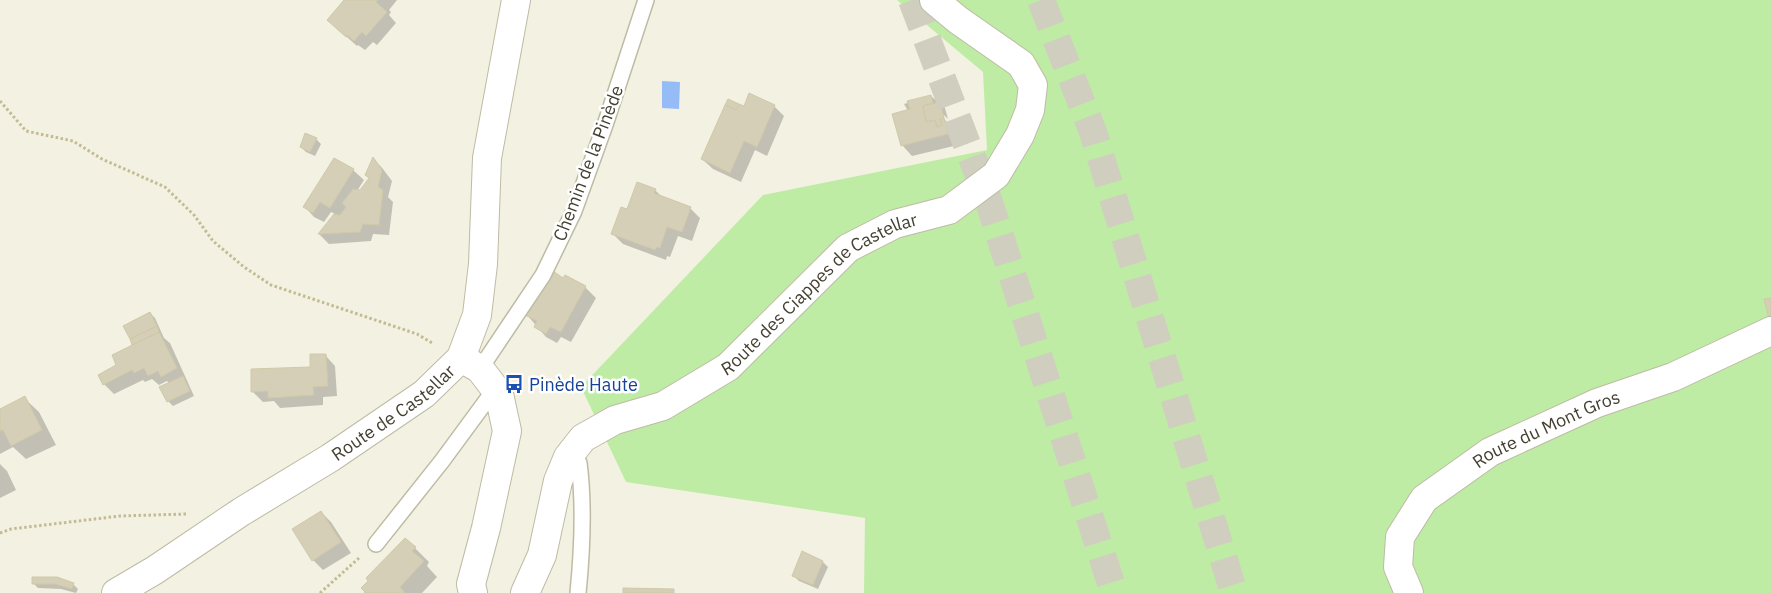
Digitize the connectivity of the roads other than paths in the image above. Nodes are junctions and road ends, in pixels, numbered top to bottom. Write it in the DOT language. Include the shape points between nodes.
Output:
graph roads {
  1 [pos="516,0"];
  2 [pos="646,0"];
  3 [pos="934,0"];
  4 [pos="1771,331"];
  5 [pos="479,372"];
  6 [pos="568,457"];
  7 [pos="376,544"];
  8 [pos="116,593"];
  9 [pos="473,593"];
  10 [pos="525,593"];
  11 [pos="578,593"];
  12 [pos="1410,593"];
  1 -- 5 [label="street, Route de Castellar" via="487,158 483,264 477,315"];
  2 -- 5 [label="lane, Chemin de la Pinède" via="574,211 543,275"];
  3 -- 6 [label="street, Route des Ciappes de Castellar" via="1021,64 1033,85 1030,110 1020,135 996,176 949,210 896,224 848,248 728,367 663,406 615,420 583,438"];
  4 -- 12 [label="street, Route du Mont Gros" via="1673,377 1597,403 1490,452 1431,494 1400,537 1398,567"];
  5 -- 7 [label="lane, Chemin de la Pinède" via="442,461"];
  5 -- 8 [label="street, Route de Castellar" via="424,394 330,458"];
  5 -- 9 [label="street" via="498,394 507,431 471,584"];
  6 -- 10 [label="street, Route des Ciappes de Castellar" via="558,481 542,555"];
  6 -- 11 [label="lane" via="579,463 581,478"];
}
